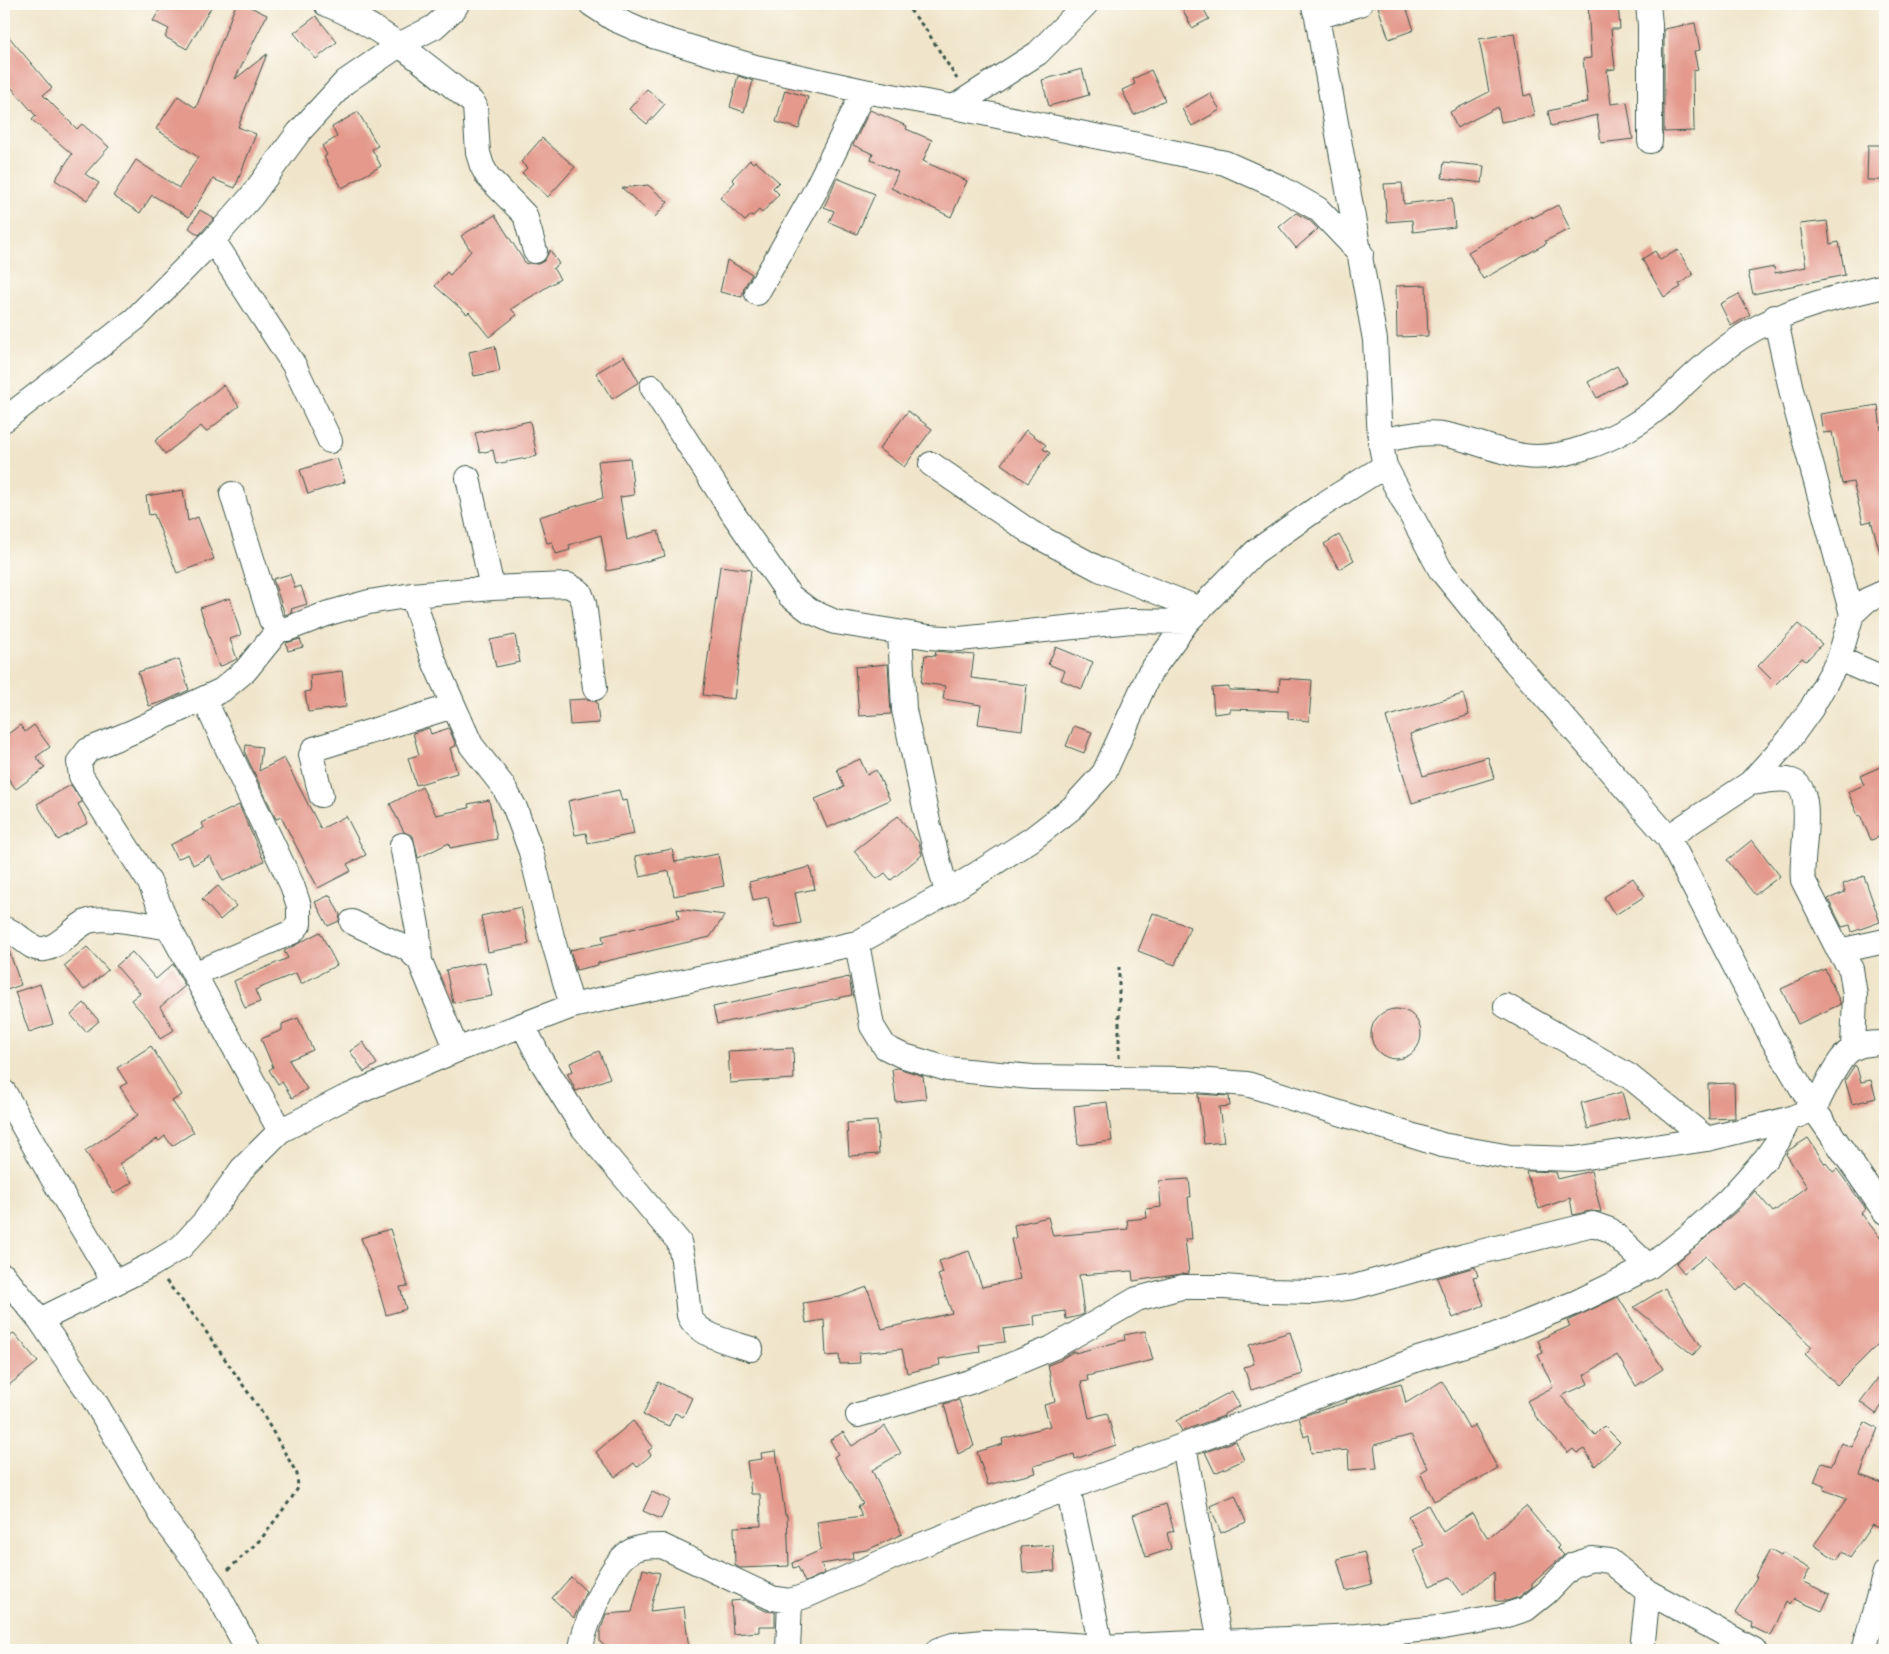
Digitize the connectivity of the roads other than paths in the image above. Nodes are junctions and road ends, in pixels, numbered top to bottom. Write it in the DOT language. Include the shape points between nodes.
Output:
graph roads {
  1 [pos="326,4"];
  2 [pos="457,4"];
  3 [pos="591,4"];
  4 [pos="1086,4"];
  5 [pos="1360,4"];
  6 [pos="1648,4"];
  7 [pos="1315,10"];
  8 [pos="399,45"];
  9 [pos="864,91"];
  10 [pos="961,102"];
  11 [pos="1650,141"];
  12 [pos="213,240"];
  13 [pos="535,251"];
  14 [pos="1361,254"];
  15 [pos="1885,286"];
  16 [pos="757,293"];
  17 [pos="1775,317"];
  18 [pos="652,387"];
  19 [pos="4,420"];
  20 [pos="1380,440"];
  21 [pos="330,441"];
  22 [pos="931,464"];
  23 [pos="1385,466"];
  24 [pos="468,478"];
  25 [pos="232,494"];
  26 [pos="492,588"];
  27 [pos="1885,592"];
  28 [pos="412,595"];
  29 [pos="1852,614"];
  30 [pos="1193,616"];
  31 [pos="278,629"];
  32 [pos="900,633"];
  33 [pos="1839,659"];
  34 [pos="1885,680"];
  35 [pos="595,688"];
  36 [pos="204,699"];
  37 [pos="452,706"];
  38 [pos="1750,783"];
  39 [pos="321,795"];
  40 [pos="1668,837"];
  41 [pos="402,845"];
  42 [pos="947,893"];
  43 [pos="352,922"];
  44 [pos="169,928"];
  45 [pos="4,929"];
  46 [pos="1885,941"];
  47 [pos="857,943"];
  48 [pos="1839,951"];
  49 [pos="420,961"];
  50 [pos="194,974"];
  51 [pos="572,1006"];
  52 [pos="1506,1006"];
  53 [pos="523,1025"];
  54 [pos="1885,1043"];
  55 [pos="1853,1048"];
  56 [pos="457,1050"];
  57 [pos="4,1092"];
  58 [pos="1814,1109"];
  59 [pos="1789,1119"];
  60 [pos="280,1131"];
  61 [pos="1707,1139"];
  62 [pos="1885,1212"];
  63 [pos="1649,1267"];
  64 [pos="5,1280"];
  65 [pos="115,1283"];
  66 [pos="40,1320"];
  67 [pos="751,1349"];
  68 [pos="858,1415"];
  69 [pos="1184,1446"];
  70 [pos="1068,1488"];
  71 [pos="1885,1573"];
  72 [pos="1648,1592"];
  73 [pos="790,1601"];
  74 [pos="1220,1642"];
  75 [pos="1044,1647"];
  76 [pos="1101,1647"];
  77 [pos="248,1650"];
  78 [pos="581,1650"];
  79 [pos="788,1650"];
  80 [pos="938,1650"];
  81 [pos="1642,1650"];
  82 [pos="1754,1650"];
  83 [pos="1864,1650"];
  1 -- 8 [label="street" via="364,22"];
  2 -- 8 [label="street" via="434,27"];
  3 -- 9 [label="street" via="614,19 653,36 755,67"];
  4 -- 10 [label="street" via="1038,54"];
  5 -- 7 [label="street"];
  6 -- 11 [label="street"];
  7 -- 14 [label="street"];
  8 -- 12 [label="street" via="345,82 299,132 251,197"];
  8 -- 13 [label="street" via="475,106 478,154 482,166 488,177 525,215"];
  9 -- 10 [label="street"];
  9 -- 16 [label="street" via="813,195"];
  10 -- 14 [label="street" via="1226,163 1318,209"];
  12 -- 19 [label="street" via="135,319"];
  12 -- 21 [label="street" via="294,366"];
  14 -- 20 [label="street" via="1375,340"];
  15 -- 17 [label="street" via="1828,299"];
  17 -- 20 [label="street" via="1731,344 1664,403 1627,430 1588,447 1554,456 1525,456 1446,434"];
  17 -- 29 [label="street" via="1794,404"];
  18 -- 32 [label="street" via="790,596 810,611 835,622"];
  20 -- 23 [label="street"];
  22 -- 30 [label="street" via="1030,532"];
  23 -- 30 [label="street" via="1255,552"];
  23 -- 40 [label="street" via="1440,569 1515,662"];
  24 -- 26 [label="street"];
  25 -- 31 [label="street" via="271,620"];
  26 -- 28 [label="street"];
  26 -- 35 [label="street" via="568,585 580,592"];
  27 -- 29 [label="street" via="1867,600"];
  28 -- 31 [label="street" via="329,612 287,629"];
  28 -- 37 [label="street" via="432,659"];
  29 -- 33 [label="street"];
  30 -- 32 [label="street" via="960,639"];
  30 -- 42 [label="street" via="1149,674 1104,773 1072,808 1032,839"];
  31 -- 36 [label="street" via="246,670 222,690"];
  32 -- 42 [label="street" via="904,710"];
  33 -- 34 [label="street"];
  33 -- 38 [label="street" via="1811,709 1788,741"];
  36 -- 44 [label="street" via="88,750 79,762 81,776 150,883"];
  36 -- 50 [label="street" via="292,885 299,906 299,924 292,932"];
  37 -- 39 [label="street" via="314,749 311,755"];
  37 -- 51 [label="street" via="471,745 503,786 515,808 531,852"];
  38 -- 40 [label="street"];
  38 -- 48 [label="street" via="1783,780 1793,781 1800,787 1806,818 1803,880"];
  40 -- 58 [label="street" via="1772,1038"];
  41 -- 49 [label="street" via="418,931"];
  42 -- 47 [label="street"];
  43 -- 49 [label="street" via="408,949"];
  44 -- 45 [label="street" via="93,919 52,947 42,949"];
  44 -- 50 [label="street"];
  46 -- 48 [label="street"];
  47 -- 51 [label="street"];
  47 -- 61 [label="street" via="872,1026 885,1047 947,1069 1032,1077 1184,1079 1247,1084 1442,1145 1510,1156 1574,1159"];
  48 -- 55 [label="street" via="1854,980"];
  49 -- 56 [label="street"];
  50 -- 60 [label="street"];
  51 -- 53 [label="street"];
  52 -- 61 [label="street" via="1629,1076"];
  53 -- 56 [label="street"];
  53 -- 67 [label="street" via="582,1128 679,1242 691,1322 702,1331"];
  54 -- 55 [label="street"];
  55 -- 58 [label="street" via="1840,1060"];
  56 -- 60 [label="street" via="344,1098"];
  57 -- 65 [label="street" via="52,1180"];
  58 -- 59 [label="street"];
  58 -- 62 [label="street"];
  59 -- 61 [label="street"];
  59 -- 63 [label="street" via="1766,1158 1729,1199"];
  60 -- 65 [label="street" via="242,1169 181,1247"];
  63 -- 68 [label="street" via="1610,1230 1593,1224 1354,1287 1313,1292 1182,1287 1137,1298 1052,1348 970,1382"];
  63 -- 69 [label="street" via="1493,1336 1418,1359"];
  64 -- 66 [label="street"];
  65 -- 66 [label="street"];
  66 -- 77 [label="street" via="94,1400 164,1519 213,1584"];
  69 -- 70 [label="street"];
  69 -- 74 [label="street"];
  70 -- 73 [label="street" via="911,1549"];
  70 -- 76 [label="street"];
  71 -- 83 [label="street"];
  72 -- 74 [label="street" via="1610,1561 1592,1558 1573,1565 1526,1609 1501,1617 1438,1628 1366,1635"];
  72 -- 81 [label="street"];
  72 -- 82 [label="street"];
  73 -- 78 [label="street" via="772,1598 662,1546 642,1547 627,1553 612,1570 590,1618"];
  73 -- 79 [label="street"];
  74 -- 76 [label="street"];
  75 -- 76 [label="street"];
  75 -- 80 [label="street" via="983,1642"];
}
